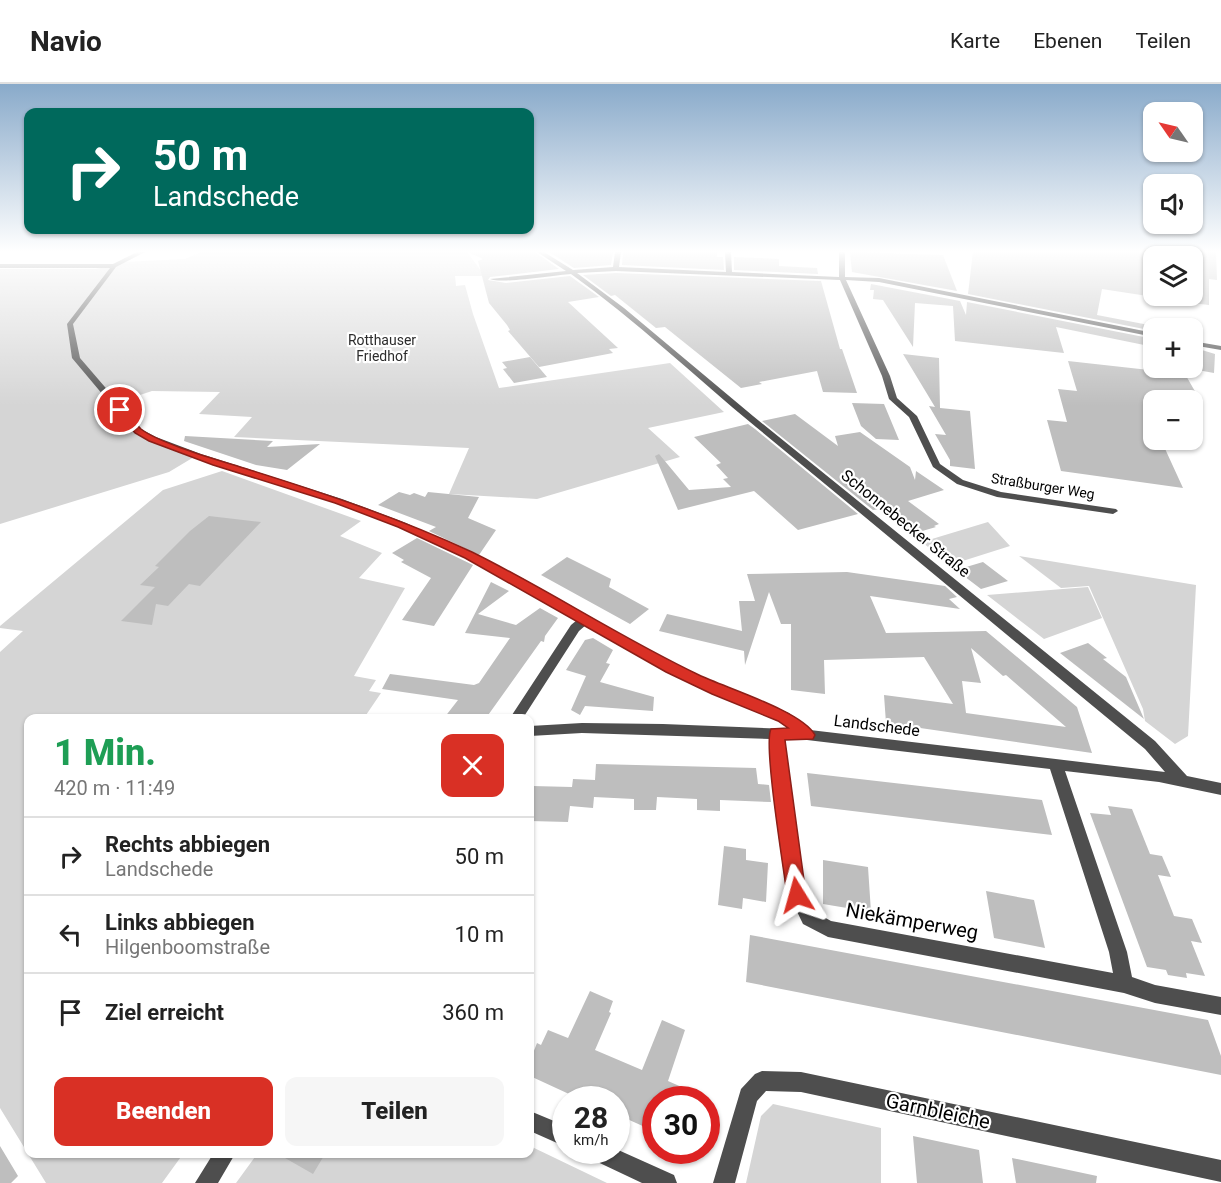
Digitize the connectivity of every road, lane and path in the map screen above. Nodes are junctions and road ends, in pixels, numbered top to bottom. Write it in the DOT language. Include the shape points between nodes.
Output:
graph roads {
  1 [pos="86,303"];
  2 [pos="612,303"];
  3 [pos="853,303"];
  4 [pos="995,303"];
  5 [pos="1143,333"];
  6 [pos="1203,345"];
  7 [pos="1221,348"];
  8 [pos="1113,511"];
  9 [pos="585,620"];
  10 [pos="519,714"];
  11 [pos="534,731"];
  12 [pos="777,734"];
  13 [pos="807,735"];
  14 [pos="1056,764"];
  15 [pos="1182,780"];
  16 [pos="1221,789"];
  17 [pos="1124,984"];
  18 [pos="1221,1006"];
  19 [pos="534,1123"];
  20 [pos="552,1131"];
  21 [pos="222,1158"];
  22 [pos="625,1164"];
  23 [pos="1221,1171"];
  24 [pos="206,1183"];
  25 [pos="666,1183"];
  26 [pos="724,1183"];
  1 -- 9 [label="street" via="70,324 76,358 138,431 198,456 402,525 470,556"];
  2 -- 15 [label="street, Schonnebecker Straße" via="1150,745"];
  3 -- 8 [label="street, Straßburger Weg" via="893,399 913,417 936,465 946,474 1000,495"];
  4 -- 5 [label="street"];
  6 -- 7 [label="street"];
  9 -- 10 [label="street" via="575,628"];
  9 -- 13 [label="street" via="717,690 784,717"];
  11 -- 12 [label="street, Landschede" via="592,728"];
  12 -- 13 [label="street, Landschede"];
  12 -- 17 [label="street, Niekämperweg" via="797,895 809,918 828,929"];
  13 -- 14 [label="street, Landschede"];
  14 -- 15 [label="street, Landschede"];
  14 -- 17 [label="street" via="1118,952"];
  15 -- 16 [label="street"];
  17 -- 18 [label="street, Niekämperweg"];
  19 -- 20 [label="street"];
  21 -- 24 [label="street"];
  22 -- 25 [label="street"];
  23 -- 26 [label="street, Garnbleiche" via="801,1082 762,1081 748,1096"];
}
